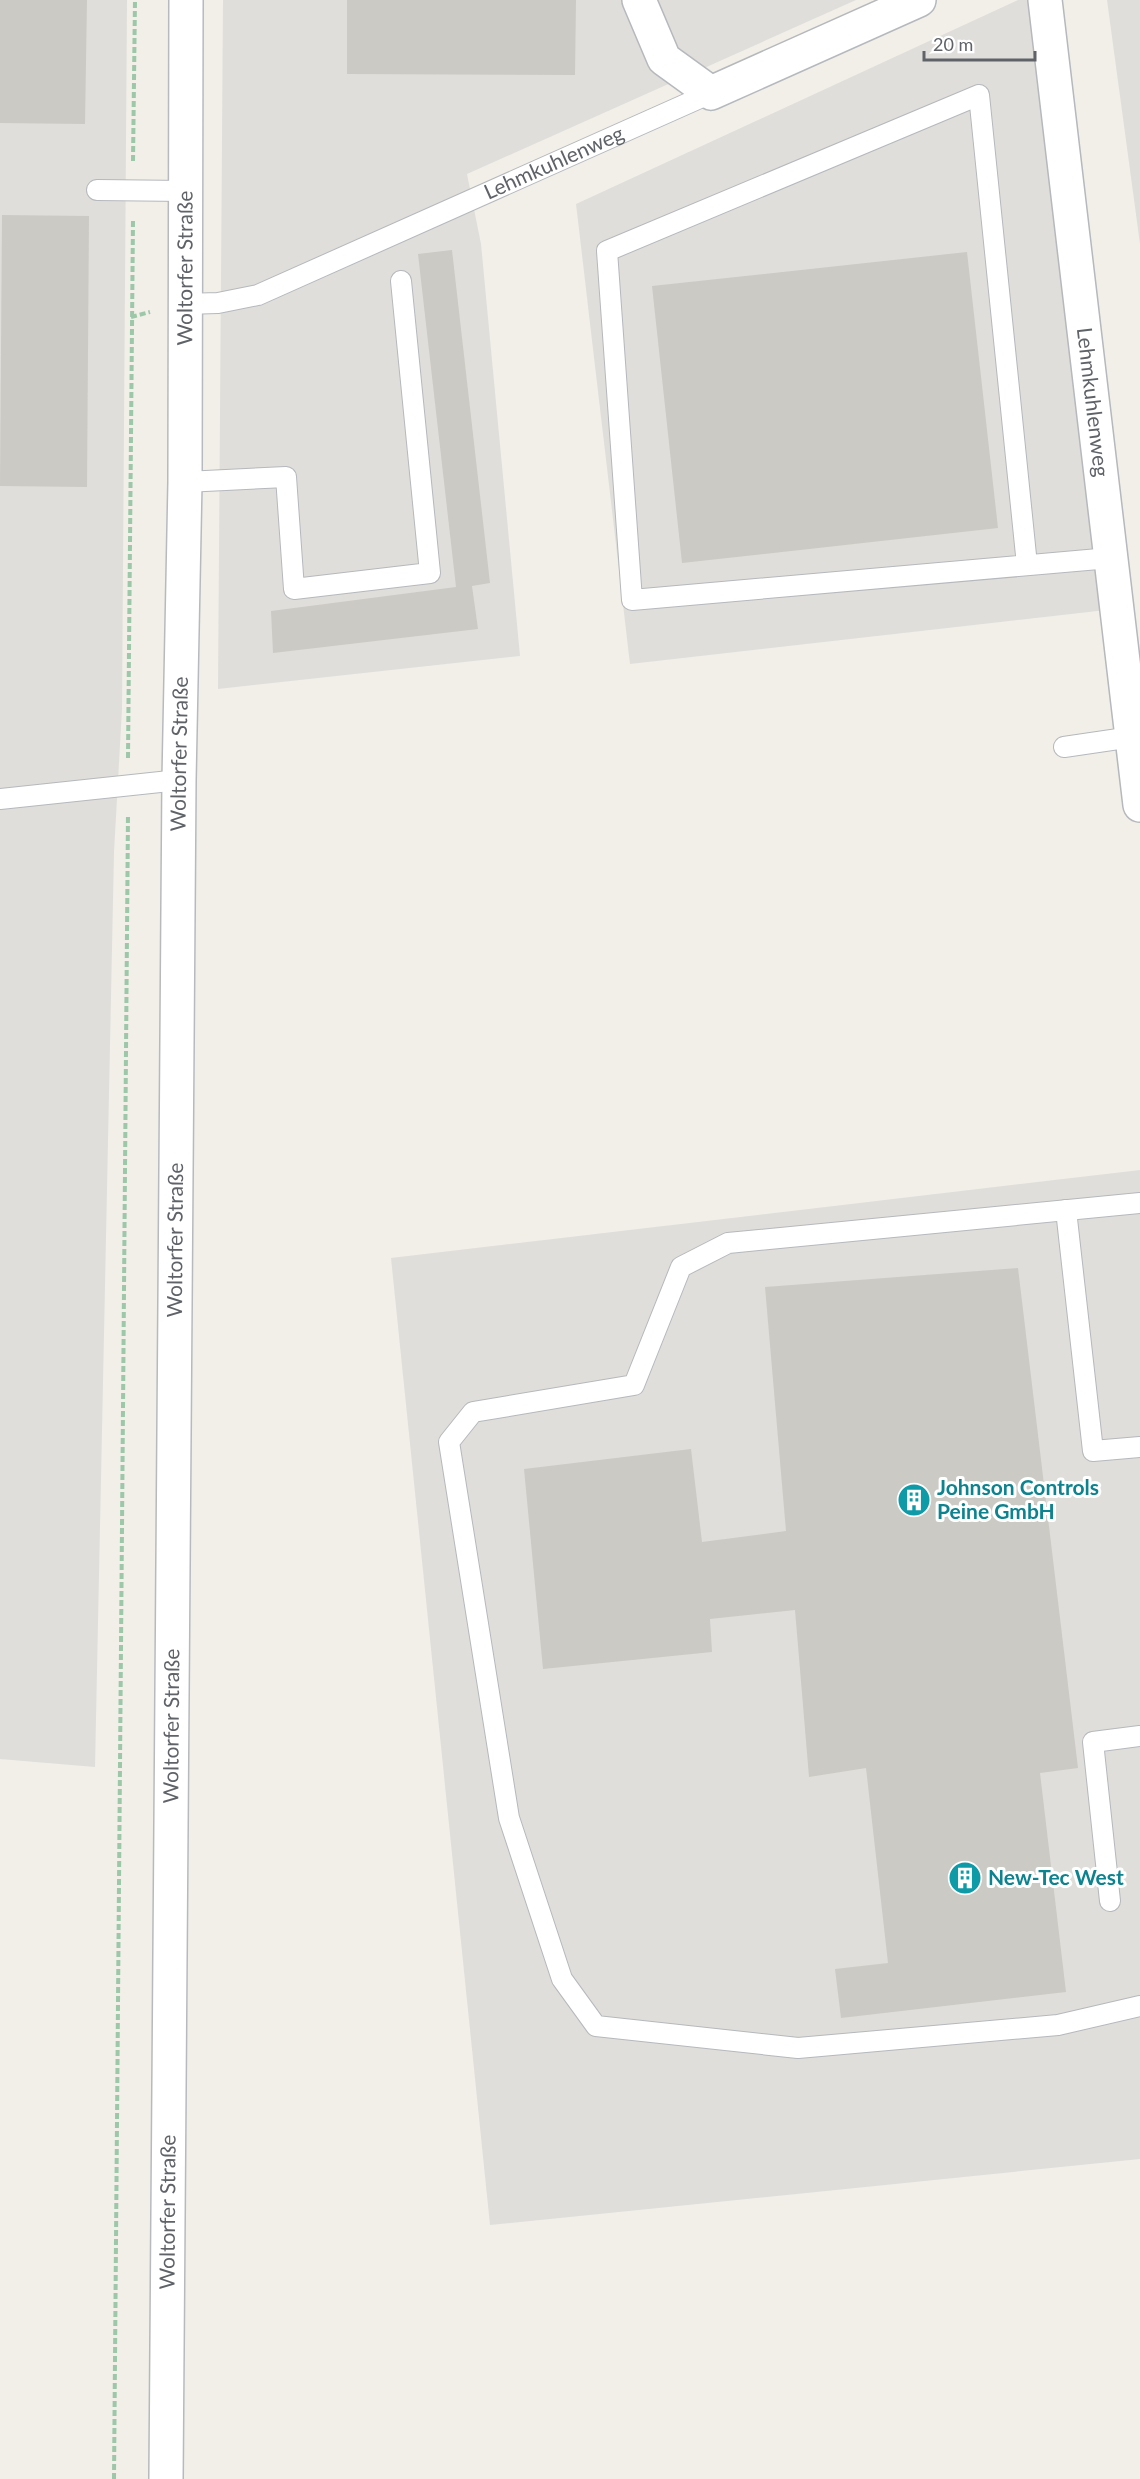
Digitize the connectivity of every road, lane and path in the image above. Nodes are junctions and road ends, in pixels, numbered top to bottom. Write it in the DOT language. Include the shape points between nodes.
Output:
graph roads {
  1 [pos="135,0"];
  2 [pos="186,0"];
  3 [pos="639,0"];
  4 [pos="919,0"];
  5 [pos="1045,0"];
  6 [pos="711,93"];
  7 [pos="96,190"];
  8 [pos="133,190"];
  9 [pos="185,191"];
  10 [pos="401,281"];
  11 [pos="184,304"];
  12 [pos="185,482"];
  13 [pos="1110,558"];
  14 [pos="1027,565"];
  15 [pos="1064,747"];
  16 [pos="1136,755"];
  17 [pos="178,780"];
  18 [pos="128,784"];
  19 [pos="0,799"];
  20 [pos="1140,805"];
  21 [pos="1140,1203"];
  22 [pos="1066,1210"];
  23 [pos="1140,1447"];
  24 [pos="1140,1736"];
  25 [pos="1110,1901"];
  26 [pos="1140,2006"];
  27 [pos="114,2479"];
  28 [pos="166,2479"];
  1 -- 8 [label="path"];
  2 -- 9 [label="main road, Woltorfer Straße"];
  3 -- 6 [label="main road" via="664,58"];
  4 -- 6 [label="main road, Lehmkuhlenweg"];
  5 -- 13 [label="main road, Lehmkuhlenweg"];
  6 -- 11 [label="lane, Lehmkuhlenweg" via="258,295 218,303"];
  7 -- 8 [label="lane"];
  8 -- 9 [label="lane"];
  8 -- 18 [label="path"];
  9 -- 11 [label="main road, Woltorfer Straße"];
  10 -- 12 [label="lane" via="430,573 294,589 286,477"];
  11 -- 12 [label="main road, Woltorfer Straße"];
  12 -- 17 [label="main road, Woltorfer Straße"];
  13 -- 14 [label="lane"];
  13 -- 16 [label="main road, Lehmkuhlenweg"];
  14 -- 14 [label="lane" via="632,600 607,252 980,95"];
  15 -- 16 [label="lane"];
  16 -- 20 [label="main road, Lehmkuhlenweg"];
  17 -- 18 [label="lane"];
  17 -- 28 [label="main road, Woltorfer Straße"];
  18 -- 19 [label="lane"];
  18 -- 27 [label="path"];
  21 -- 22 [label="lane"];
  22 -- 23 [label="lane" via="1093,1451"];
  22 -- 26 [label="lane" via="728,1243 681,1267 634,1385 473,1412 449,1442 509,1818 562,1980 596,2026 798,2048 1058,2025"];
  24 -- 25 [label="lane" via="1093,1742"];
}
